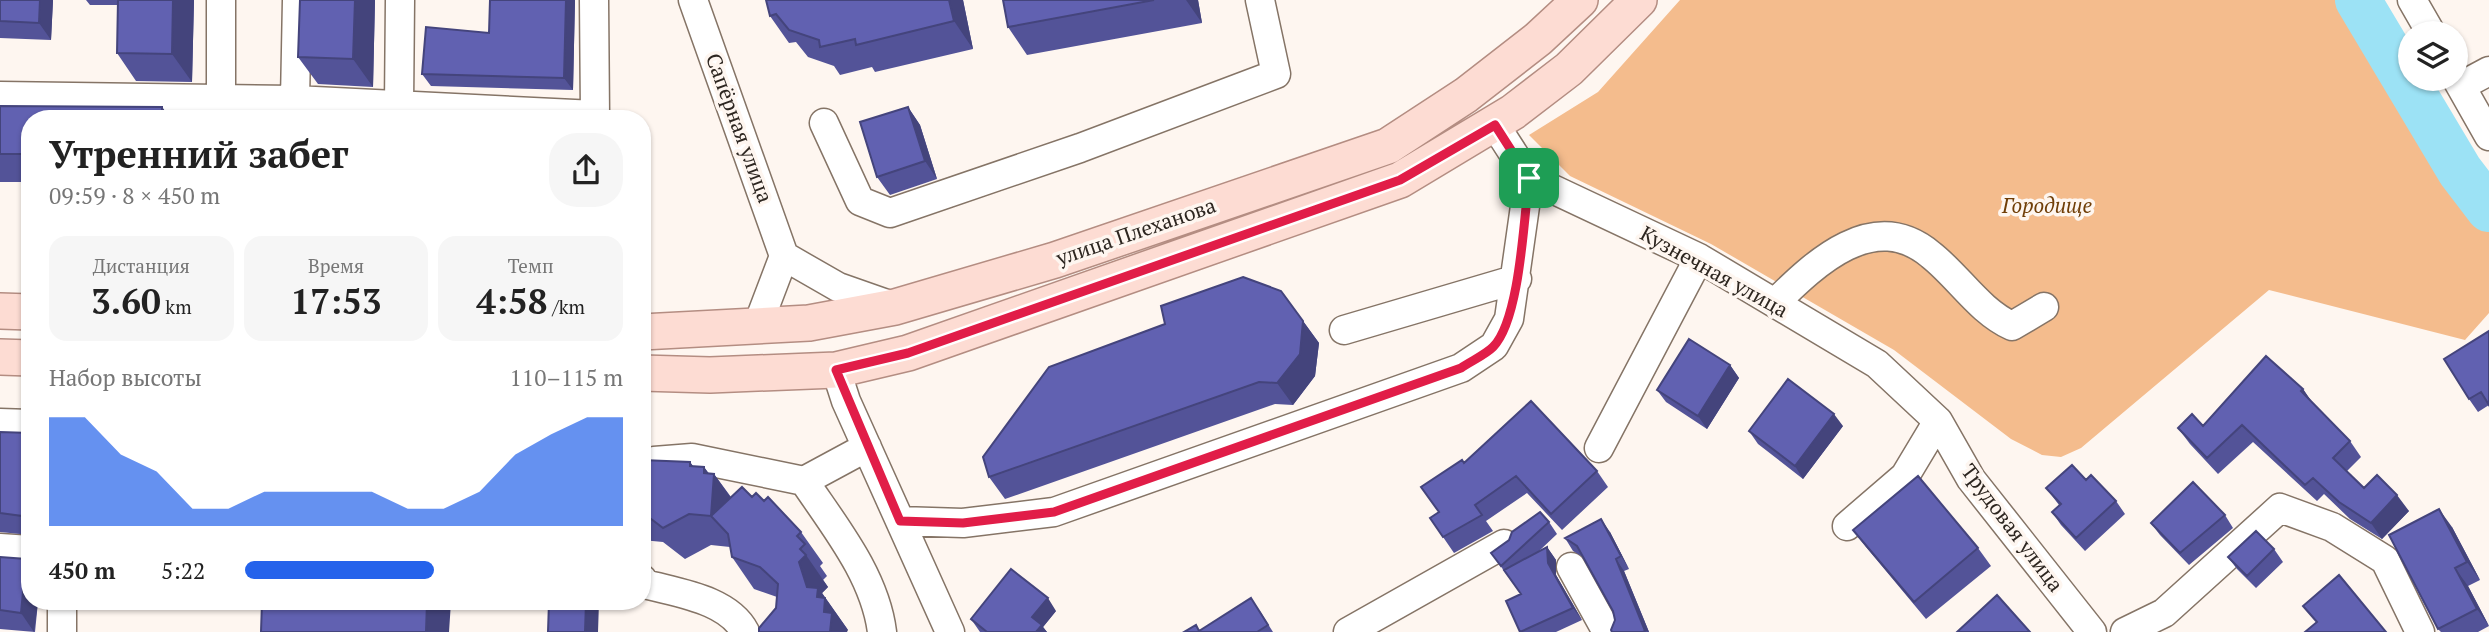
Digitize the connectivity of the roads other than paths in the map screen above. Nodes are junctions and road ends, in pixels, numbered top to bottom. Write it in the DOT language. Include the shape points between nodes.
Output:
graph roads {
  1 [pos="221,0"];
  2 [pos="297,0"];
  3 [pos="400,0"];
  4 [pos="594,0"];
  5 [pos="693,0"];
  6 [pos="1260,0"];
  7 [pos="1580,0"];
  8 [pos="1639,0"];
  9 [pos="2412,0"];
  10 [pos="2424,21"];
  11 [pos="2489,71"];
  12 [pos="2468,78"];
  13 [pos="2464,91"];
  14 [pos="0,96"];
  15 [pos="221,97"];
  16 [pos="295,100"];
  17 [pos="399,105"];
  18 [pos="497,110"];
  19 [pos="595,110"];
  20 [pos="824,123"];
  21 [pos="1495,125"];
  22 [pos="2489,136"];
  23 [pos="1529,178"];
  24 [pos="784,256"];
  25 [pos="1699,258"];
  26 [pos="1517,279"];
  27 [pos="1775,303"];
  28 [pos="895,307"];
  29 [pos="2044,307"];
  30 [pos="0,312"];
  31 [pos="21,312"];
  32 [pos="757,327"];
  33 [pos="1344,330"];
  34 [pos="651,332"];
  35 [pos="0,357"];
  36 [pos="21,358"];
  37 [pos="836,370"];
  38 [pos="651,373"];
  39 [pos="1938,421"];
  40 [pos="0,423"];
  41 [pos="21,424"];
  42 [pos="867,447"];
  43 [pos="1600,448"];
  44 [pos="651,463"];
  45 [pos="804,481"];
  46 [pos="900,521"];
  47 [pos="1847,526"];
  48 [pos="1504,544"];
  49 [pos="0,548"];
  50 [pos="21,549"];
  51 [pos="1571,567"];
  52 [pos="651,586"];
  53 [pos="62,610"];
  54 [pos="62,632"];
  55 [pos="745,632"];
  56 [pos="882,632"];
  57 [pos="950,632"];
  58 [pos="1348,632"];
  59 [pos="1607,632"];
  60 [pos="2092,632"];
  61 [pos="2125,632"];
  62 [pos="2420,632"];
  1 -- 15 [label="street"];
  2 -- 16 [label="street"];
  3 -- 17 [label="street"];
  4 -- 19 [label="street"];
  5 -- 24 [label="street, Сапёрная улица"];
  6 -- 20 [label="street" via="1276,74 890,213 860,201"];
  7 -- 28 [label="main road, улица Плеханова" via="1466,95 1388,146 1055,260"];
  8 -- 21 [label="main road, улица Плеханова" via="1569,69"];
  9 -- 10 [label="street"];
  11 -- 12 [label="street"];
  13 -- 22 [label="street"];
  14 -- 15 [label="street"];
  15 -- 16 [label="street"];
  16 -- 17 [label="street"];
  17 -- 18 [label="street"];
  21 -- 23 [label="street"];
  21 -- 37 [label="main road, улица Плеханова" via="1400,180 947,340"];
  23 -- 25 [label="street, Кузнечная улица"];
  23 -- 26 [label="street"];
  24 -- 28 [label="street" via="838,287"];
  24 -- 32 [label="street"];
  25 -- 27 [label="street, Кузнечная улица"];
  25 -- 43 [label="street"];
  26 -- 33 [label="street"];
  26 -- 46 [label="street" via="1509,319 1494,346 1461,368 1054,512 963,523"];
  27 -- 29 [label="street" via="1808,270 1855,240 1895,236 1930,253 1996,318 2012,326"];
  27 -- 39 [label="street, Кузнечная улица" via="1877,365"];
  28 -- 32 [label="main road, улица Плеханова" via="810,323"];
  30 -- 31 [label="main road"];
  32 -- 34 [label="main road, улица Плеханова"];
  35 -- 36 [label="main road"];
  37 -- 38 [label="main road, улица Плеханова"];
  37 -- 42 [label="street"];
  39 -- 47 [label="street" via="1905,476"];
  39 -- 60 [label="street, Трудовая улица" via="1970,479"];
  40 -- 41 [label="street"];
  42 -- 45 [label="street"];
  42 -- 46 [label="street"];
  44 -- 45 [label="street" via="692,458"];
  45 -- 56 [label="street" via="852,552 879,607"];
  46 -- 57 [label="street"];
  48 -- 58 [label="street"];
  49 -- 50 [label="street"];
  51 -- 59 [label="street"];
  52 -- 55 [label="street" via="722,609"];
  53 -- 54 [label="street"];
  61 -- 62 [label="street" via="2164,613 2280,508 2332,527 2385,560"];
}
